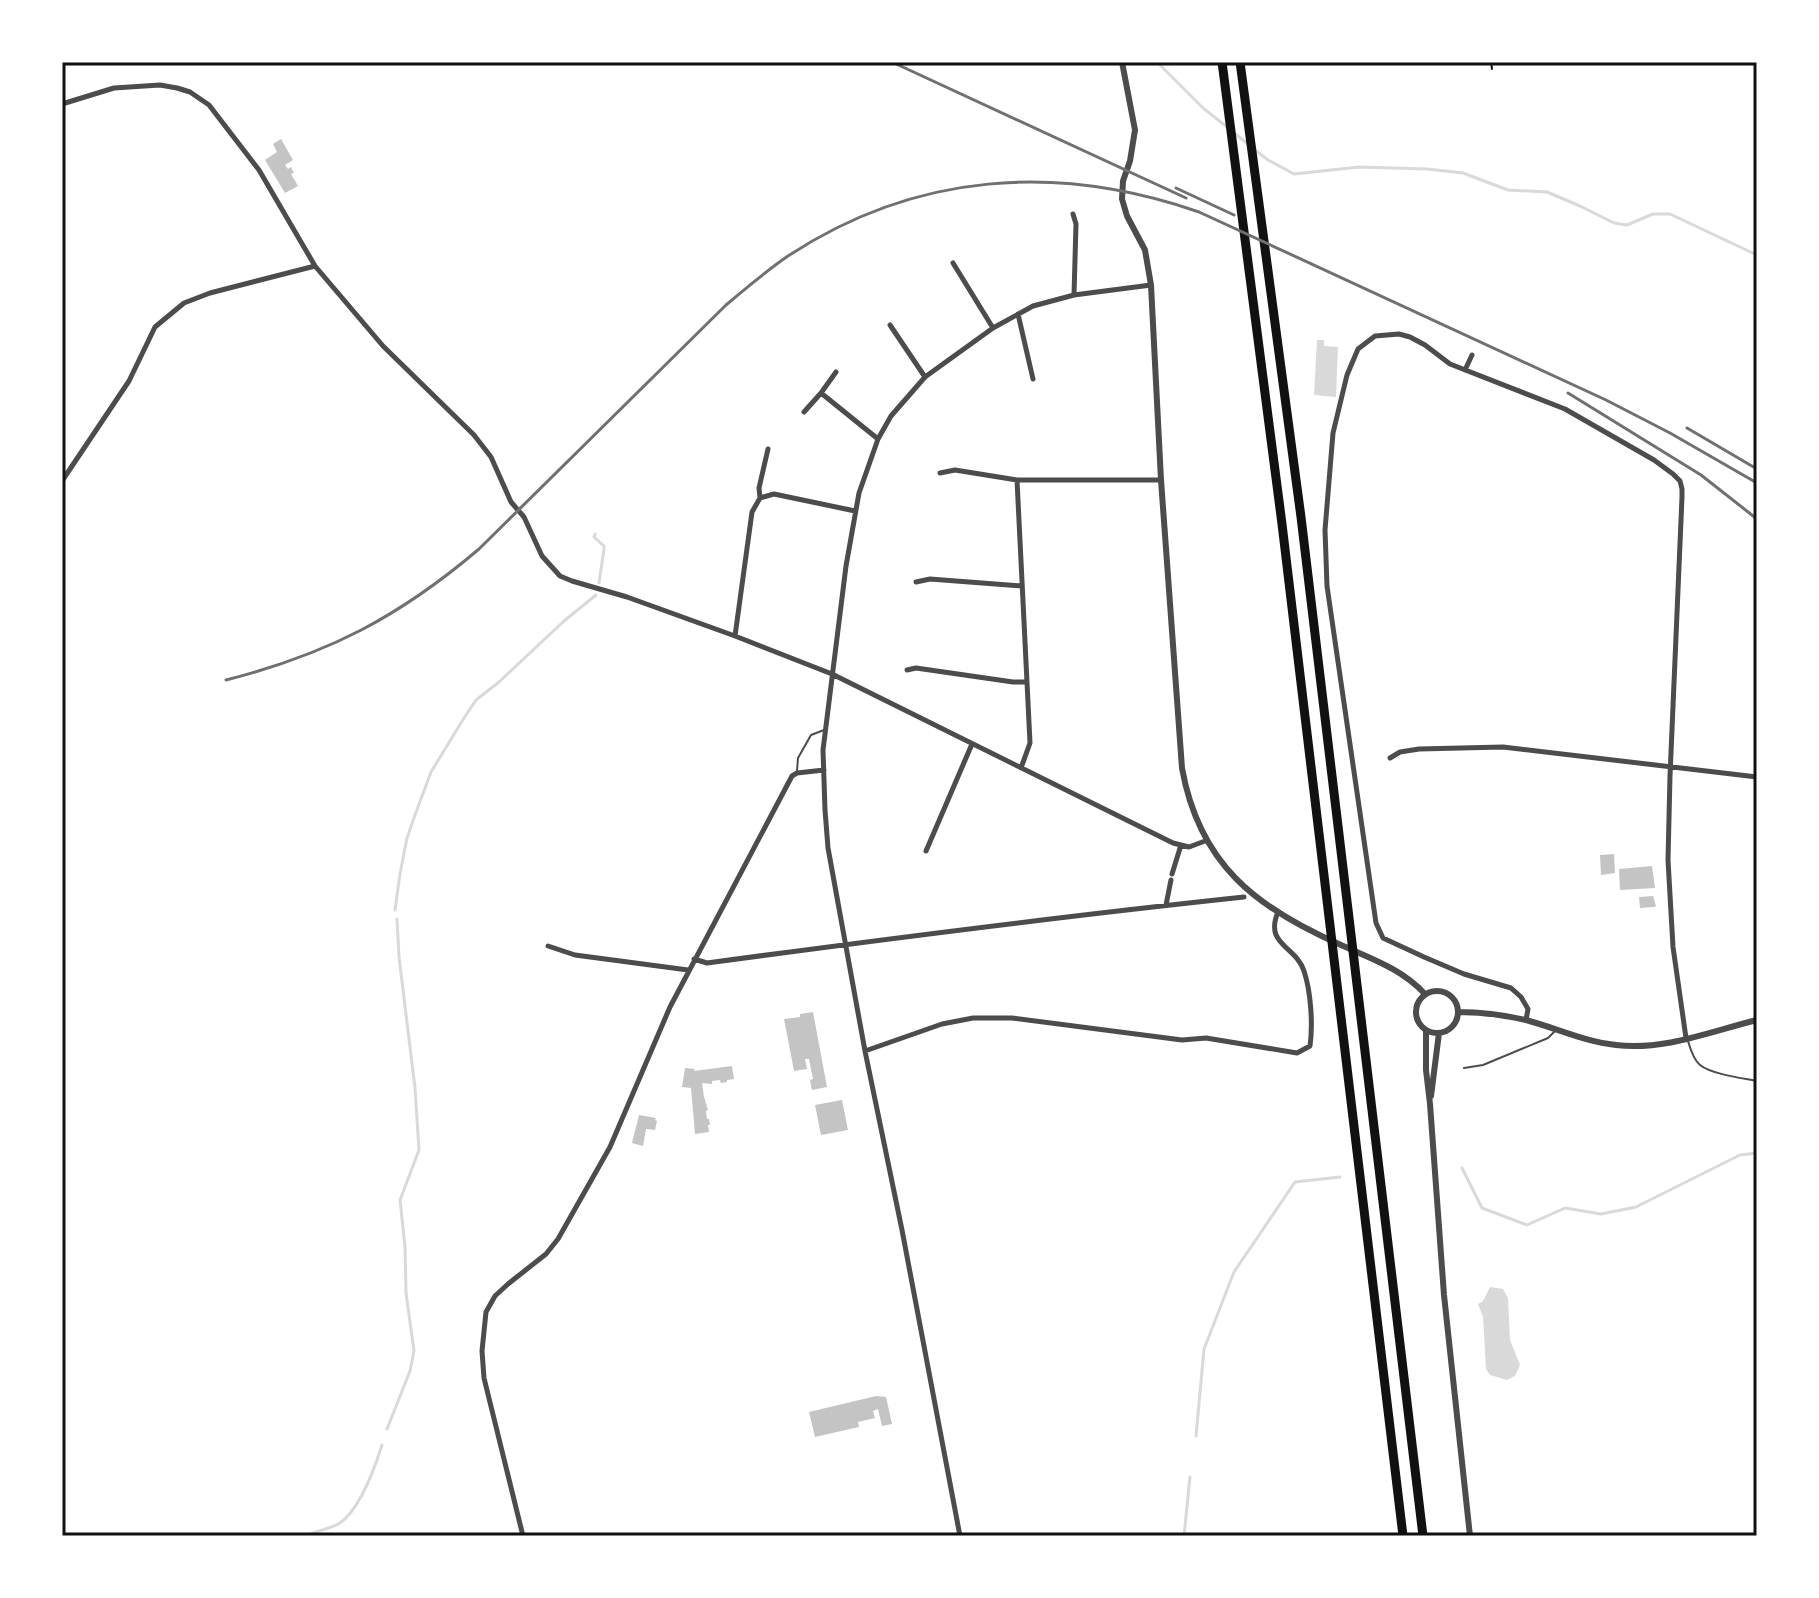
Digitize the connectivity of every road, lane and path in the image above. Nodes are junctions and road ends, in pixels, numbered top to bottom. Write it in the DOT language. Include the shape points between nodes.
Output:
graph roads {
  1 [pos="1122,62"];
  2 [pos="1222,62"];
  3 [pos="1240,62"];
  4 [pos="1491,62"];
  5 [pos="1492,69"];
  6 [pos="62,104"];
  7 [pos="1073,214"];
  8 [pos="953,263"];
  9 [pos="315,266"];
  10 [pos="1151,285"];
  11 [pos="1074,295"];
  12 [pos="1018,314"];
  13 [pos="890,325"];
  14 [pos="993,328"];
  15 [pos="1472,355"];
  16 [pos="1465,370"];
  17 [pos="836,372"];
  18 [pos="925,377"];
  19 [pos="1033,379"];
  20 [pos="821,393"];
  21 [pos="804,412"];
  22 [pos="878,439"];
  23 [pos="768,449"];
  24 [pos="940,473"];
  25 [pos="1017,480"];
  26 [pos="1161,480"];
  27 [pos="62,481"];
  28 [pos="760,498"];
  29 [pos="855,511"];
  30 [pos="916,582"];
  31 [pos="1022,586"];
  32 [pos="735,636"];
  33 [pos="907,670"];
  34 [pos="832,674"];
  35 [pos="1027,682"];
  36 [pos="825,729"];
  37 [pos="972,744"];
  38 [pos="1390,758"];
  39 [pos="1671,766"];
  40 [pos="1021,768"];
  41 [pos="824,770"];
  42 [pos="797,773"];
  43 [pos="1757,777"];
  44 [pos="1205,841"];
  45 [pos="1181,845"];
  46 [pos="926,851"];
  47 [pos="1244,897"];
  48 [pos="1166,905"];
  49 [pos="1278,912"];
  50 [pos="845,944"];
  51 [pos="548,946"];
  52 [pos="694,959"];
  53 [pos="688,970"];
  54 [pos="1425,994"];
  55 [pos="1458,1012"];
  56 [pos="1526,1020"];
  57 [pos="1757,1020"];
  58 [pos="1556,1030"];
  59 [pos="1426,1031"];
  60 [pos="1439,1033"];
  61 [pos="1686,1038"];
  62 [pos="865,1051"];
  63 [pos="1464,1068"];
  64 [pos="1757,1081"];
  65 [pos="1430,1104"];
  66 [pos="523,1536"];
  67 [pos="960,1536"];
  68 [pos="1403,1536"];
  69 [pos="1423,1536"];
  70 [pos="1470,1536"];
  1 -- 10 [label="street" via="1135,130 1122,199 1145,250"];
  2 -- 68 [label="highway"];
  3 -- 69 [label="highway" via="1301,517"];
  4 -- 5 [label="path"];
  6 -- 9 [label="street" via="140,86 190,92 209,105 259,170"];
  7 -- 11 [label="street"];
  8 -- 14 [label="street"];
  9 -- 27 [label="street" via="210,293 184,303 155,327 129,381"];
  9 -- 32 [label="street" via="383,346 474,435 491,457 542,556 560,576"];
  10 -- 11 [label="street"];
  10 -- 26 [label="street"];
  11 -- 12 [label="street"];
  12 -- 14 [label="street"];
  12 -- 19 [label="street"];
  13 -- 18 [label="street"];
  14 -- 18 [label="street"];
  15 -- 16 [label="street"];
  16 -- 39 [label="street" via="1565,409 1654,460 1680,481"];
  16 -- 56 [label="street" via="1399,334 1375,336 1358,349 1333,433 1325,530 1327,586 1376,923 1383,938 1464,974 1511,988 1528,1009"];
  17 -- 20 [label="street"];
  18 -- 22 [label="street"];
  20 -- 21 [label="street"];
  20 -- 22 [label="street"];
  22 -- 29 [label="street"];
  23 -- 28 [label="street"];
  24 -- 25 [label="street" via="955,470"];
  25 -- 26 [label="street"];
  25 -- 31 [label="street"];
  26 -- 44 [label="street" via="1182,768"];
  28 -- 29 [label="street" via="774,494"];
  28 -- 32 [label="street" via="752,512"];
  29 -- 34 [label="street"];
  30 -- 31 [label="street"];
  31 -- 35 [label="street"];
  32 -- 34 [label="street"];
  33 -- 35 [label="street"];
  34 -- 36 [label="street"];
  34 -- 37 [label="street"];
  35 -- 40 [label="street" via="1030,743"];
  36 -- 41 [label="street"];
  36 -- 42 [label="lane" via="811,735 798,758"];
  37 -- 40 [label="street"];
  37 -- 46 [label="street"];
  38 -- 39 [label="street" via="1419,749 1503,747"];
  39 -- 43 [label="street"];
  39 -- 61 [label="street" via="1668,860"];
  40 -- 45 [label="street"];
  41 -- 42 [label="street"];
  41 -- 50 [label="street" via="828,848"];
  42 -- 52 [label="street"];
  44 -- 45 [label="street"];
  44 -- 49 [label="street" via="1252,894"];
  45 -- 48 [label="street"];
  47 -- 48 [label="street"];
  48 -- 50 [label="street"];
  49 -- 54 [label="street" via="1403,974"];
  49 -- 62 [label="street" via="1274,929 1279,942 1301,964 1307,982 1310,1046 1297,1053 1012,1018 952,1021"];
  50 -- 52 [label="street" via="707,963"];
  50 -- 62 [label="street"];
  51 -- 53 [label="street" via="575,955"];
  52 -- 53 [label="street"];
  53 -- 66 [label="street" via="610,1147 558,1239 495,1296 486,1312 484,1378"];
  54 -- 55 [label="street" via="1447,993"];
  54 -- 59 [label="street" via="1415,1013"];
  55 -- 56 [label="street"];
  55 -- 60 [label="street" via="1451,1028"];
  56 -- 58 [label="street"];
  57 -- 61 [label="street"];
  58 -- 61 [label="street" via="1617,1045"];
  58 -- 63 [label="lane" via="1483,1065"];
  59 -- 60 [label="street"];
  59 -- 65 [label="street"];
  60 -- 65 [label="street"];
  61 -- 64 [label="lane" via="1702,1066"];
  62 -- 67 [label="street"];
  65 -- 70 [label="street"];
}
